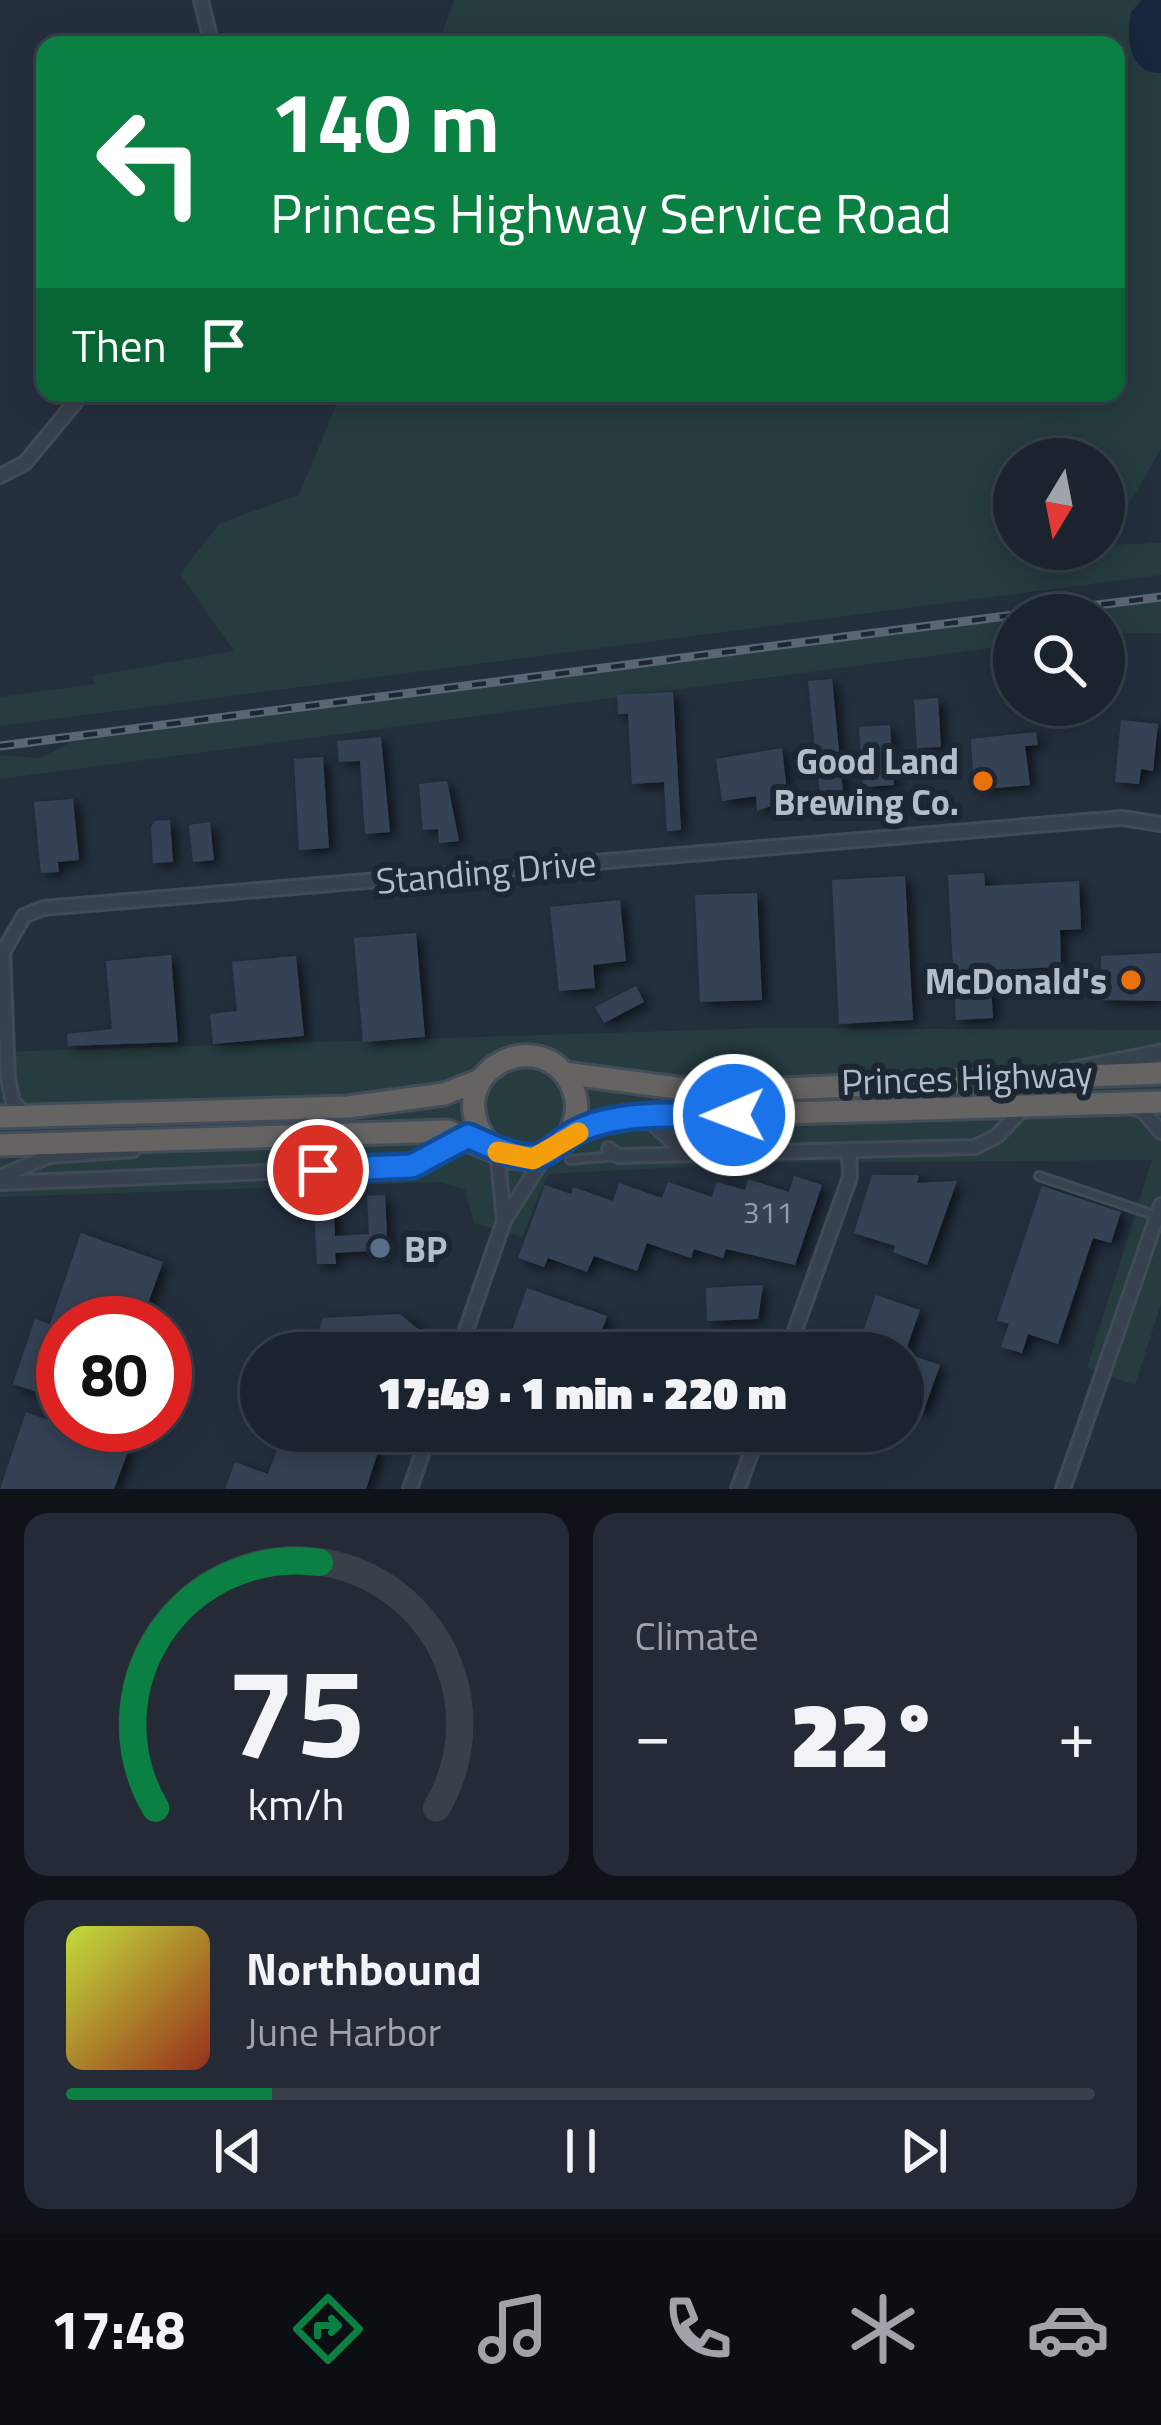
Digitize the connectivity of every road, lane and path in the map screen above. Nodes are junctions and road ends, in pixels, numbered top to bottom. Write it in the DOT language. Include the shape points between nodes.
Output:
graph roads {
  1 [pos="201,0"];
  2 [pos="210,36"];
  3 [pos="76,402"];
  4 [pos="0,476"];
  5 [pos="1161,824"];
  6 [pos="1161,1053"];
  7 [pos="564,1073"];
  8 [pos="1161,1073"];
  9 [pos="1046,1078"];
  10 [pos="480,1081"];
  11 [pos="951,1082"];
  12 [pos="4,1084"];
  13 [pos="1161,1102"];
  14 [pos="1124,1105"];
  15 [pos="1022,1110"];
  16 [pos="27,1116"];
  17 [pos="0,1117"];
  18 [pos="646,1117"];
  19 [pos="1161,1132"];
  20 [pos="468,1136"];
  21 [pos="175,1139"];
  22 [pos="0,1145"];
  23 [pos="493,1149"];
  24 [pos="849,1150"];
  25 [pos="567,1151"];
  26 [pos="614,1152"];
  27 [pos="687,1155"];
  28 [pos="545,1156"];
  29 [pos="1039,1176"];
  30 [pos="0,1180"];
  31 [pos="1159,1210"];
  32 [pos="504,1222"];
  33 [pos="465,1332"];
  34 [pos="795,1332"];
  35 [pos="423,1452"];
  36 [pos="751,1452"];
  37 [pos="410,1489"];
  38 [pos="738,1489"];
  39 [pos="1063,1489"];
  1 -- 2 [label="street"];
  3 -- 4 [label="street" via="25,463"];
  5 -- 12 [label="street, Standing Drive" via="1122,818 43,908 24,916 3,952"];
  6 -- 9 [label="street"];
  7 -- 10 [label="highway, Princes Highway" via="541,1058 513,1057"];
  7 -- 11 [label="highway, Princes Highway" via="707,1092"];
  7 -- 25 [label="highway" via="577,1115"];
  8 -- 9 [label="highway, Princes Highway"];
  9 -- 11 [label="highway, Princes Highway"];
  10 -- 16 [label="highway, Princes Highway" via="348,1107"];
  10 -- 23 [label="highway" via="473,1115"];
  11 -- 15 [label="highway" via="1003,1089"];
  12 -- 16 [label="street, Standing Drive"];
  13 -- 14 [label="highway, Princes Highway"];
  14 -- 15 [label="highway, Princes Highway"];
  14 -- 19 [label="street" via="1143,1111"];
  15 -- 18 [label="highway, Princes Highway"];
  15 -- 24 [label="street" via="975,1148"];
  16 -- 17 [label="highway, Princes Highway"];
  18 -- 25 [label="highway, Princes Highway" via="589,1125"];
  18 -- 27 [label="street"];
  20 -- 21 [label="highway"];
  20 -- 23 [label="highway"];
  20 -- 30 [label="street" via="412,1166"];
  21 -- 22 [label="highway"];
  21 -- 30 [label="street" via="49,1156"];
  23 -- 28 [label="highway" via="520,1160"];
  23 -- 32 [label="street"];
  24 -- 27 [label="street"];
  24 -- 34 [label="street" via="850,1178"];
  25 -- 26 [label="lane"];
  25 -- 28 [label="highway, Princes Highway"];
  26 -- 27 [label="street"];
  28 -- 32 [label="street"];
  29 -- 31 [label="lane"];
  31 -- 39 [label="street"];
  32 -- 33 [label="street"];
  35 -- 37 [label="street"];
  36 -- 38 [label="street"];
}
